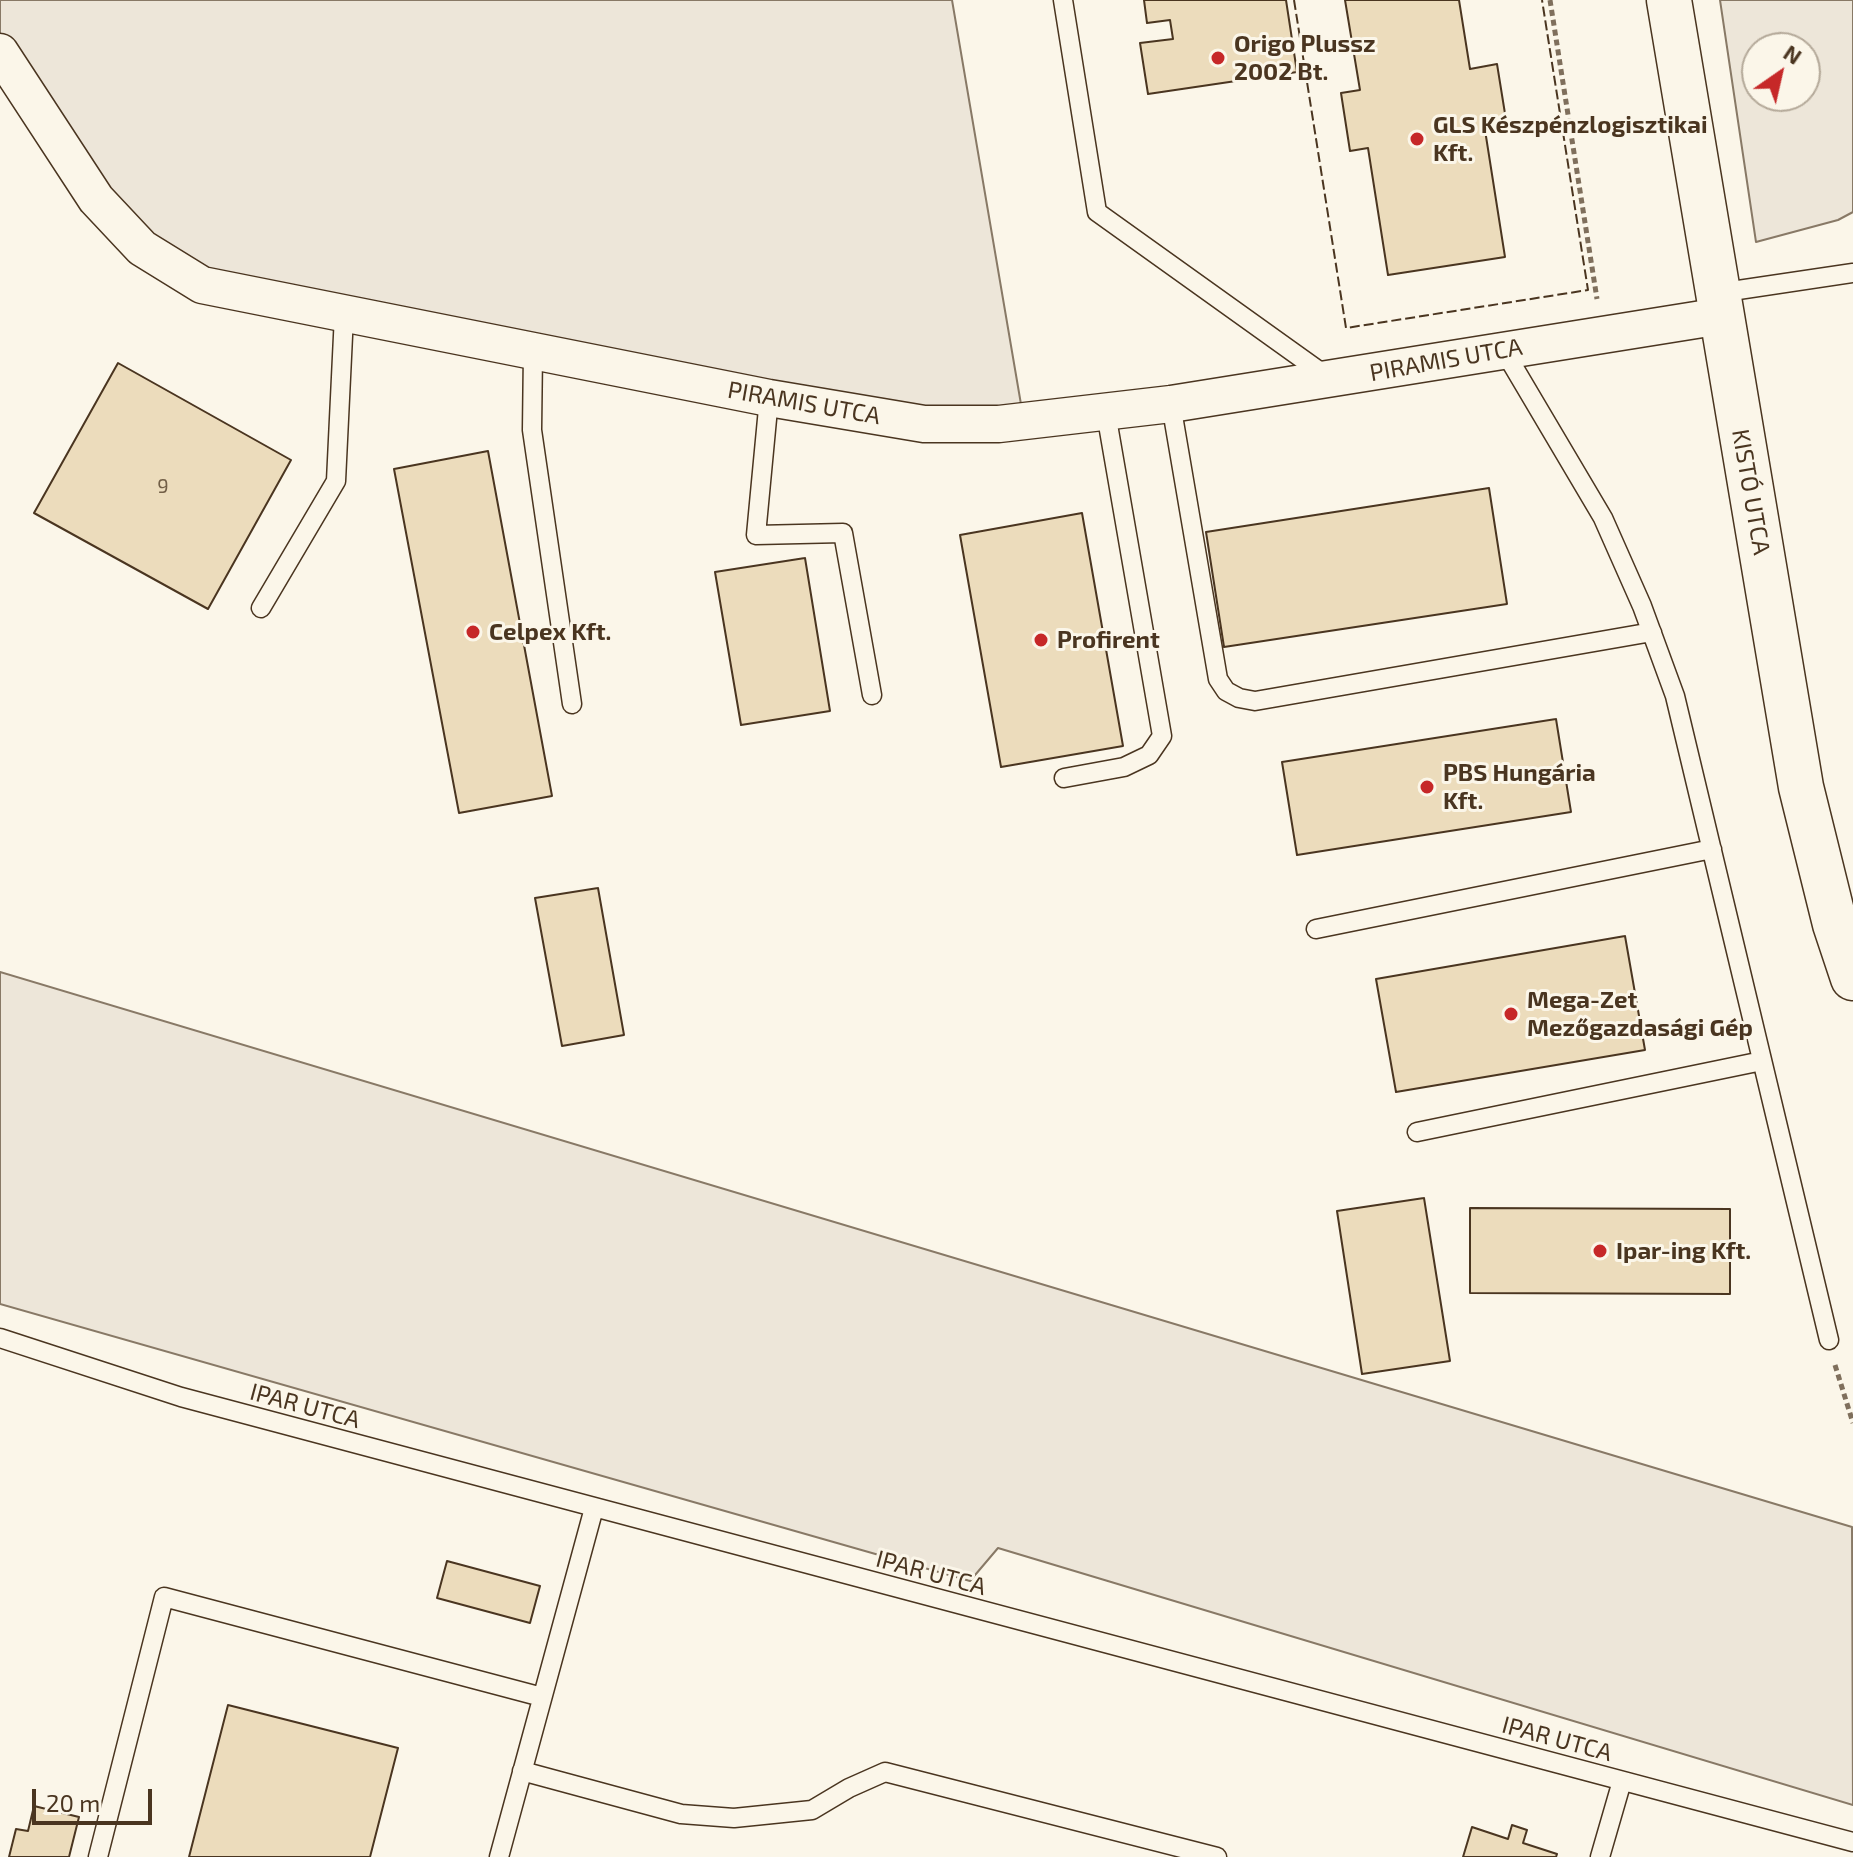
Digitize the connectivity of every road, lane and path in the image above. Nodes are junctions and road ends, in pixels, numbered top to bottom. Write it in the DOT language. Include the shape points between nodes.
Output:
graph roads {
  1 [pos="1063,0"];
  2 [pos="1550,0"];
  3 [pos="1669,0"];
  4 [pos="0,52"];
  5 [pos="1853,273"];
  6 [pos="1720,305"];
  7 [pos="344,315"];
  8 [pos="1602,334"];
  9 [pos="1503,349"];
  10 [pos="533,352"];
  11 [pos="1331,379"];
  12 [pos="769,398"];
  13 [pos="1171,404"];
  14 [pos="1106,413"];
  15 [pos="261,608"];
  16 [pos="1652,632"];
  17 [pos="872,695"];
  18 [pos="572,704"];
  19 [pos="1064,778"];
  20 [pos="1712,849"];
  21 [pos="1316,929"];
  22 [pos="1853,978"];
  23 [pos="1762,1061"];
  24 [pos="1417,1132"];
  25 [pos="0,1338"];
  26 [pos="1829,1340"];
  27 [pos="1853,1423"];
  28 [pos="594,1508"];
  29 [pos="542,1697"];
  30 [pos="522,1771"];
  31 [pos="1622,1781"];
  32 [pos="1853,1842"];
  33 [pos="98,1857"];
  34 [pos="499,1857"];
  35 [pos="1217,1857"];
  36 [pos="1600,1857"];
  1 -- 11 [label="lane" via="1097,212"];
  2 -- 8 [label="path"];
  3 -- 6 [label="street, KISTÓ UTCA"];
  4 -- 7 [label="street, PIRAMIS UTCA" via="96,199 142,248 202,285"];
  5 -- 6 [label="lane"];
  6 -- 8 [label="street, PIRAMIS UTCA"];
  6 -- 22 [label="street, KISTÓ UTCA" via="1801,787"];
  7 -- 10 [label="street, PIRAMIS UTCA"];
  7 -- 15 [label="lane" via="336,481"];
  8 -- 9 [label="street, PIRAMIS UTCA"];
  9 -- 11 [label="street, PIRAMIS UTCA"];
  9 -- 16 [label="lane" via="1603,518"];
  10 -- 12 [label="street, PIRAMIS UTCA"];
  10 -- 18 [label="lane" via="532,430"];
  11 -- 13 [label="street, PIRAMIS UTCA"];
  12 -- 14 [label="street, PIRAMIS UTCA" via="924,424 999,424"];
  12 -- 17 [label="lane" via="756,535 843,533"];
  13 -- 14 [label="street, PIRAMIS UTCA"];
  13 -- 16 [label="lane" via="1218,679 1239,698 1255,701"];
  14 -- 19 [label="lane" via="1162,736 1149,755 1124,767"];
  16 -- 20 [label="lane" via="1675,696"];
  20 -- 21 [label="lane"];
  20 -- 23 [label="lane"];
  23 -- 24 [label="lane"];
  23 -- 26 [label="lane"];
  25 -- 28 [label="lane, IPAR UTCA" via="181,1397"];
  26 -- 27 [label="path"];
  28 -- 29 [label="lane"];
  28 -- 31 [label="lane, IPAR UTCA"];
  29 -- 30 [label="lane"];
  29 -- 33 [label="lane" via="164,1597"];
  30 -- 34 [label="lane"];
  30 -- 35 [label="lane" via="681,1814 734,1818 812,1810 885,1772"];
  31 -- 32 [label="lane, IPAR UTCA"];
  31 -- 36 [label="lane"];
}
